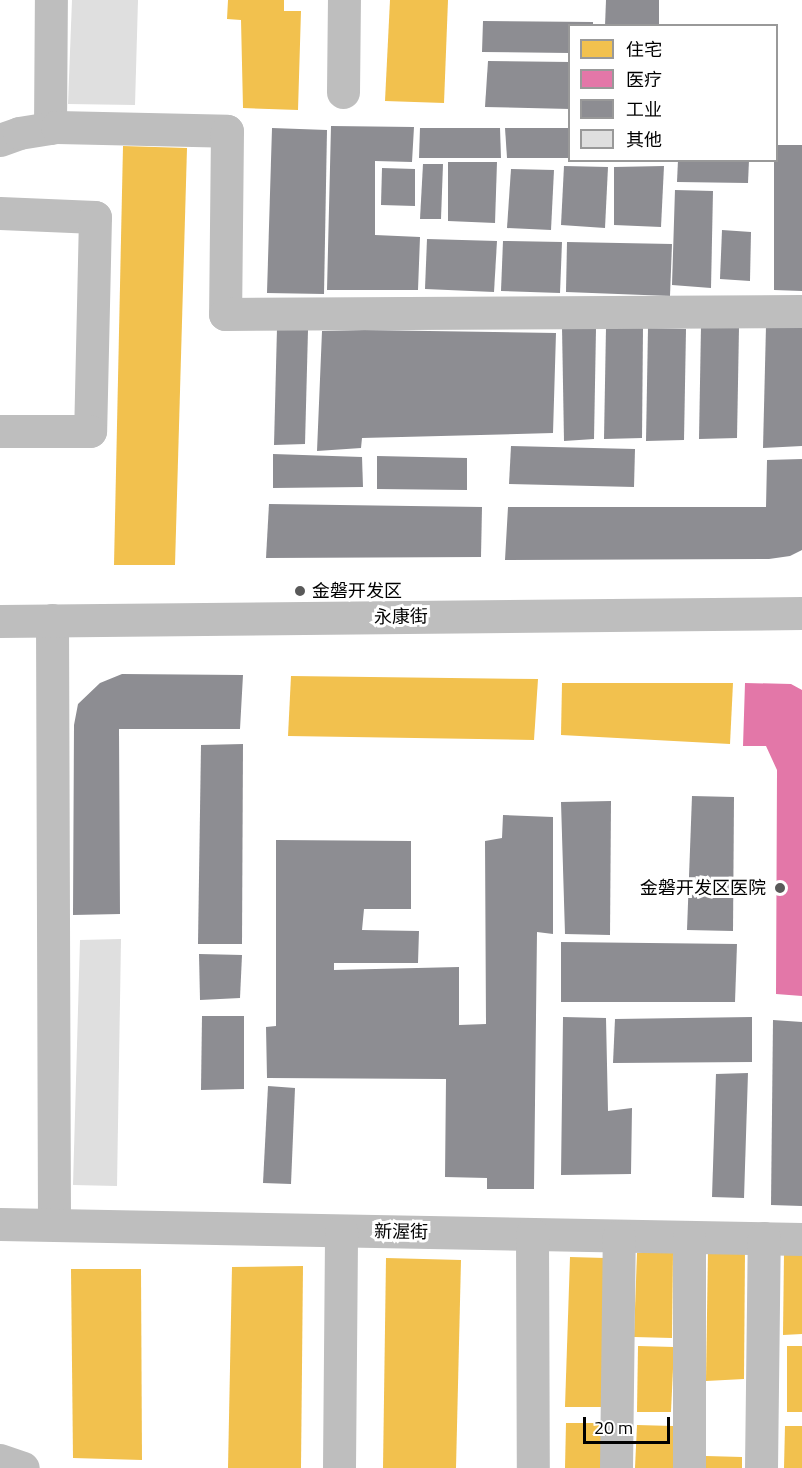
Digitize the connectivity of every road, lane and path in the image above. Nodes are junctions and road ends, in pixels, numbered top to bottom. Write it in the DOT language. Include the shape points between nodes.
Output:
graph roads {
  1 [pos="51,0"];
  2 [pos="344,0"];
  3 [pos="343,92"];
  4 [pos="50,128"];
  5 [pos="0,141"];
  6 [pos="0,213"];
  7 [pos="802,311"];
  8 [pos="0,431"];
  9 [pos="802,613"];
  10 [pos="52,620"];
  11 [pos="0,621"];
  12 [pos="0,1224"];
  13 [pos="54,1224"];
  14 [pos="341,1231"];
  15 [pos="532,1234"];
  16 [pos="619,1236"];
  17 [pos="690,1237"];
  18 [pos="764,1238"];
  19 [pos="802,1239"];
  20 [pos="0,1460"];
  21 [pos="24,1468"];
  22 [pos="339,1468"];
  23 [pos="533,1468"];
  24 [pos="616,1468"];
  25 [pos="689,1468"];
  26 [pos="761,1468"];
  1 -- 4 [label="street"];
  2 -- 3 [label="street"];
  4 -- 5 [label="street"];
  4 -- 7 [label="street" via="227,131 225,314"];
  6 -- 8 [label="street" via="96,217 90,431"];
  9 -- 10 [label="street, 永康街"];
  10 -- 11 [label="street, 永康街"];
  10 -- 13 [label="street"];
  12 -- 13 [label="street, 新渥街"];
  13 -- 14 [label="street, 新渥街"];
  14 -- 15 [label="street, 新渥街"];
  14 -- 22 [label="street"];
  15 -- 16 [label="street, 新渥街"];
  15 -- 23 [label="street"];
  16 -- 17 [label="street, 新渥街"];
  16 -- 24 [label="street"];
  17 -- 18 [label="street, 新渥街"];
  17 -- 25 [label="street"];
  18 -- 19 [label="street, 新渥街"];
  18 -- 26 [label="street"];
  20 -- 21 [label="street"];
}
